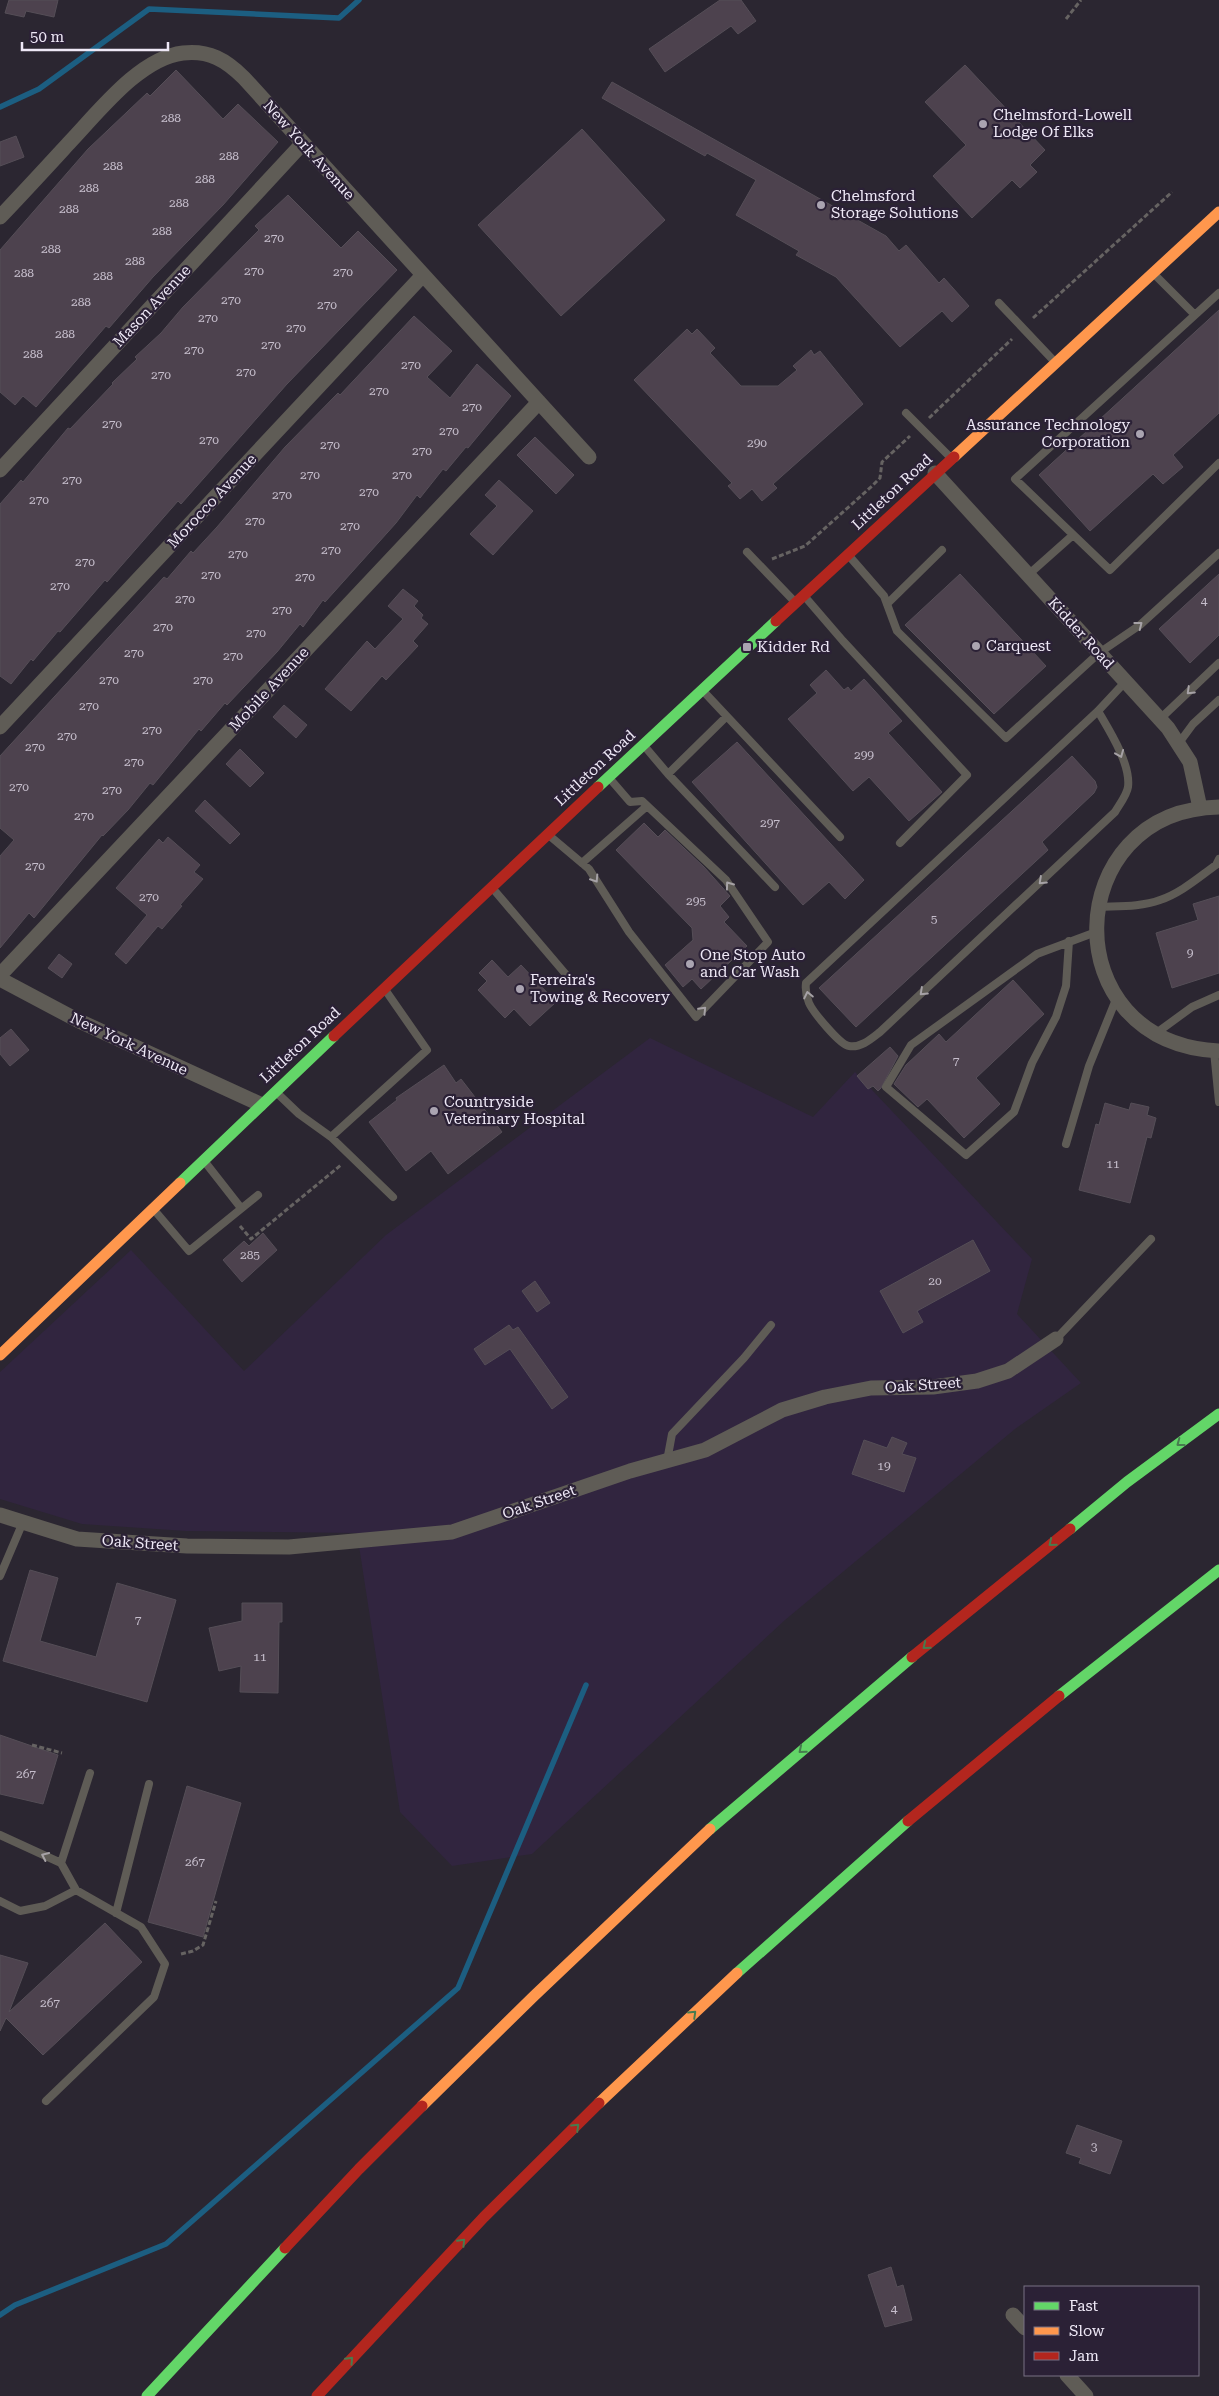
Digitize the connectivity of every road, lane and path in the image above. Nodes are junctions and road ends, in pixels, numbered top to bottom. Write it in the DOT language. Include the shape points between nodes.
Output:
graph roads {
  1 [pos="1081,0"];
  2 [pos="1066,19"];
  3 [pos="303,143"];
  4 [pos="1172,192"];
  5 [pos="1219,212"];
  6 [pos="0,217"];
  7 [pos="1153,272"];
  8 [pos="423,275"];
  9 [pos="1219,293"];
  10 [pos="999,302"];
  11 [pos="1194,314"];
  12 [pos="1033,318"];
  13 [pos="1012,339"];
  14 [pos="1055,363"];
  15 [pos="539,402"];
  16 [pos="906,414"];
  17 [pos="919,427"];
  18 [pos="589,456"];
  19 [pos="951,458"];
  20 [pos="1219,463"];
  21 [pos="0,470"];
  22 [pos="935,472"];
  23 [pos="1073,535"];
  24 [pos="942,550"];
  25 [pos="747,552"];
  26 [pos="848,553"];
  27 [pos="1219,553"];
  28 [pos="760,564"];
  29 [pos="1028,575"];
  30 [pos="799,598"];
  31 [pos="887,604"];
  32 [pos="1099,653"];
  33 [pos="1219,663"];
  34 [pos="1126,681"];
  35 [pos="702,689"];
  36 [pos="1219,700"];
  37 [pos="1098,711"];
  38 [pos="726,717"];
  39 [pos="1160,719"];
  40 [pos="0,727"];
  41 [pos="1179,743"];
  42 [pos="643,744"];
  43 [pos="668,774"];
  44 [pos="608,777"];
  45 [pos="647,806"];
  46 [pos="1219,807"];
  47 [pos="1200,808"];
  48 [pos="548,834"];
  49 [pos="840,837"];
  50 [pos="900,843"];
  51 [pos="1219,859"];
  52 [pos="582,864"];
  53 [pos="492,886"];
  54 [pos="775,887"];
  55 [pos="1098,907"];
  56 [pos="1096,932"];
  57 [pos="1069,941"];
  58 [pos="0,975"];
  59 [pos="569,978"];
  60 [pos="0,979"];
  61 [pos="384,988"];
  62 [pos="1219,995"];
  63 [pos="1117,998"];
  64 [pos="1155,1034"];
  65 [pos="1217,1051"];
  66 [pos="274,1091"];
  67 [pos="1219,1102"];
  68 [pos="260,1104"];
  69 [pos="331,1137"];
  70 [pos="1066,1144"];
  71 [pos="351,1157"];
  72 [pos="203,1159"];
  73 [pos="258,1195"];
  74 [pos="393,1197"];
  75 [pos="152,1208"];
  76 [pos="242,1208"];
  77 [pos="231,1217"];
  78 [pos="1151,1239"];
  79 [pos="771,1325"];
  80 [pos="1056,1338"];
  81 [pos="0,1354"];
  82 [pos="1219,1414"];
  83 [pos="667,1461"];
  84 [pos="0,1515"];
  85 [pos="23,1522"];
  86 [pos="1219,1570"];
  87 [pos="0,1577"];
  88 [pos="32,1745"];
  89 [pos="62,1753"];
  90 [pos="90,1773"];
  91 [pos="149,1784"];
  92 [pos="0,1835"];
  93 [pos="61,1863"];
  94 [pos="76,1890"];
  95 [pos="0,1901"];
  96 [pos="216,1901"];
  97 [pos="116,1913"];
  98 [pos="181,1954"];
  99 [pos="46,2101"];
  100 [pos="1013,2314"];
  101 [pos="1024,2327"];
  102 [pos="1068,2376"];
  103 [pos="147,2396"];
  104 [pos="317,2396"];
  105 [pos="1086,2396"];
  1 -- 2 [label="path"];
  3 -- 6 [label="street, New York Avenue" via="230,64 200,52 182,53 165,58 130,82"];
  3 -- 8 [label="street, New York Avenue"];
  3 -- 21 [label="street, Mason Avenue"];
  4 -- 12 [label="path"];
  5 -- 7 [label="main road, Littleton Road"];
  7 -- 11 [label="lane"];
  7 -- 14 [label="main road, Littleton Road"];
  8 -- 15 [label="street, New York Avenue"];
  8 -- 40 [label="street, Morocco Avenue"];
  9 -- 11 [label="lane"];
  10 -- 14 [label="lane"];
  11 -- 23 [label="lane" via="1014,479"];
  13 -- 17 [label="path"];
  14 -- 19 [label="main road, Littleton Road"];
  15 -- 18 [label="street, New York Avenue"];
  15 -- 58 [label="street, Mobile Avenue"];
  16 -- 17 [label="lane"];
  17 -- 19 [label="lane"];
  17 -- 28 [label="path" via="882,462 880,478 805,546"];
  19 -- 22 [label="main road, Littleton Road"];
  20 -- 23 [label="lane" via="1110,570"];
  22 -- 26 [label="main road, Littleton Road"];
  22 -- 29 [label="street, Kidder Road"];
  23 -- 29 [label="lane"];
  24 -- 31 [label="lane"];
  25 -- 28 [label="lane"];
  26 -- 30 [label="main road, Littleton Road"];
  26 -- 31 [label="lane"];
  32 -- 27 [label="lane, one-way" via="1140,625"];
  28 -- 30 [label="lane"];
  29 -- 32 [label="street, Kidder Road"];
  30 -- 35 [label="main road, Littleton Road"];
  30 -- 50 [label="lane" via="967,775"];
  31 -- 32 [label="lane" via="897,631 1006,738"];
  32 -- 34 [label="street, Kidder Road"];
  33 -- 39 [label="lane, one-way"];
  34 -- 37 [label="lane"];
  34 -- 39 [label="street, Kidder Road"];
  35 -- 38 [label="lane"];
  35 -- 42 [label="main road, Littleton Road"];
  36 -- 41 [label="lane" via="1193,724"];
  37 -- 37 [label="lane, one-way" via="1126,769 1128,788 1115,812 880,1032 864,1044 850,1047 842,1044 810,1004 805,992 806,984"];
  38 -- 43 [label="lane"];
  38 -- 49 [label="lane"];
  39 -- 41 [label="street, Kidder Road"];
  41 -- 47 [label="street, Kidder Road" via="1190,762"];
  42 -- 43 [label="lane"];
  42 -- 44 [label="main road, Littleton Road"];
  43 -- 54 [label="lane"];
  44 -- 45 [label="lane" via="630,802 642,801"];
  44 -- 48 [label="main road, Littleton Road"];
  45 -- 52 [label="lane"];
  52 -- 45 [label="lane, one-way" via="589,869 629,932 696,1016 768,942 726,880"];
  46 -- 47 [label="street"];
  47 -- 55 [label="street" via="1166,818 1137,838 1114,864"];
  48 -- 52 [label="lane"];
  48 -- 53 [label="main road, Littleton Road"];
  51 -- 55 [label="lane" via="1209,870 1159,901"];
  53 -- 59 [label="lane"];
  53 -- 61 [label="main road, Littleton Road"];
  55 -- 56 [label="street"];
  56 -- 57 [label="lane"];
  56 -- 63 [label="street" via="1101,966"];
  57 -- 57 [label="lane" via="1037,954 910,1045 886,1087 966,1156 1014,1112 1032,1063 1056,1017 1066,986"];
  60 -- 68 [label="street, New York Avenue" via="79,1021"];
  61 -- 66 [label="main road, Littleton Road"];
  61 -- 69 [label="lane" via="427,1050"];
  62 -- 64 [label="lane" via="1192,1007"];
  63 -- 64 [label="street" via="1140,1024"];
  63 -- 70 [label="lane" via="1089,1066"];
  64 -- 65 [label="street" via="1180,1046"];
  65 -- 67 [label="lane"];
  66 -- 68 [label="main road, Littleton Road"];
  66 -- 69 [label="lane"];
  68 -- 72 [label="main road, Littleton Road"];
  69 -- 71 [label="lane"];
  71 -- 74 [label="lane"];
  71 -- 77 [label="path" via="251,1239"];
  72 -- 75 [label="main road, Littleton Road"];
  72 -- 76 [label="lane"];
  73 -- 76 [label="lane"];
  75 -- 77 [label="lane" via="189,1251"];
  75 -- 81 [label="main road, Littleton Road"];
  76 -- 77 [label="lane"];
  78 -- 80 [label="lane"];
  79 -- 83 [label="lane" via="672,1434"];
  80 -- 83 [label="street, Oak Street" via="1008,1371 977,1381 871,1388 825,1397 782,1410 705,1450"];
  82 -- 103 [label="main road, one-way" via="1127,1482 715,1824 359,2169"];
  83 -- 85 [label="street, Oak Street" via="452,1532 382,1540 289,1547 187,1546 77,1539"];
  84 -- 85 [label="street, Oak Street"];
  85 -- 87 [label="lane"];
  104 -- 86 [label="main road, one-way" via="541,2160 699,2008 978,1762 1120,1645"];
  88 -- 89 [label="path"];
  90 -- 93 [label="lane"];
  91 -- 97 [label="lane"];
  93 -- 92 [label="lane, one-way"];
  93 -- 94 [label="lane"];
  94 -- 95 [label="lane" via="45,1906 20,1911"];
  94 -- 97 [label="lane"];
  96 -- 98 [label="path" via="202,1945"];
  97 -- 99 [label="lane" via="141,1927 166,1964 154,1997"];
  100 -- 101 [label="street"];
  102 -- 105 [label="street"];
}
